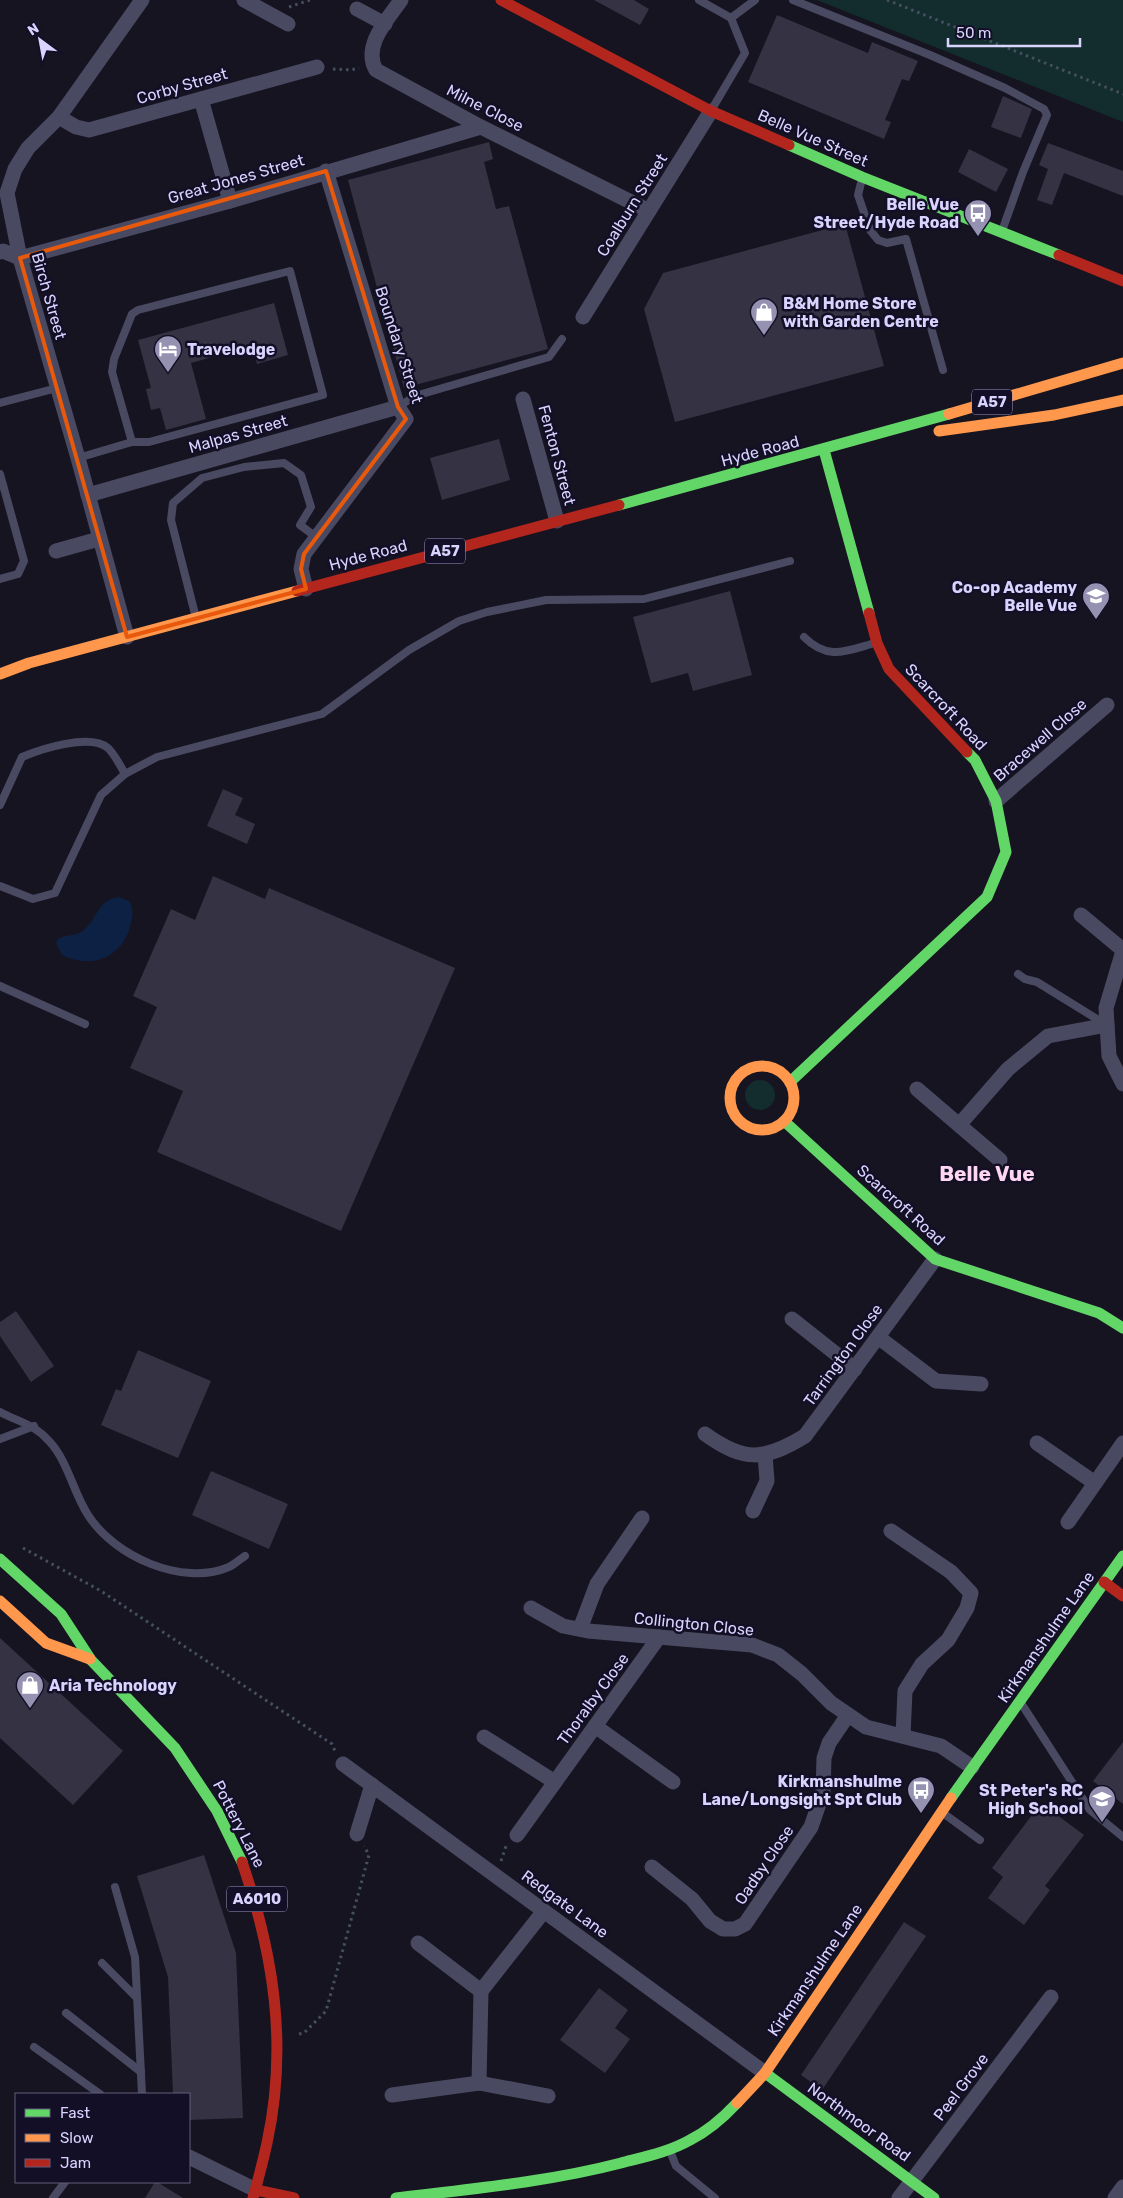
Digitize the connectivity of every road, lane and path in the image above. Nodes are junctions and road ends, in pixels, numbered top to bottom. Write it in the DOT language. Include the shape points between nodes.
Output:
graph roads {
  1 [pos="244,0"];
  2 [pos="401,0"];
  3 [pos="501,0"];
  4 [pos="698,0"];
  5 [pos="755,0"];
  6 [pos="793,0"];
  7 [pos="887,0"];
  8 [pos="137,2"];
  9 [pos="357,9"];
  10 [pos="731,18"];
  11 [pos="288,24"];
  12 [pos="385,24"];
  13 [pos="373,64"];
  14 [pos="317,67"];
  15 [pos="1123,94"];
  16 [pos="201,99"];
  17 [pos="711,111"];
  18 [pos="59,117"];
  19 [pos="482,127"];
  20 [pos="326,171"];
  21 [pos="862,177"];
  22 [pos="230,201"];
  23 [pos="649,211"];
  24 [pos="1002,232"];
  25 [pos="0,252"];
  26 [pos="20,258"];
  27 [pos="1123,281"];
  28 [pos="583,317"];
  29 [pos="562,339"];
  30 [pos="1123,363"];
  31 [pos="943,370"];
  32 [pos="57,388"];
  33 [pos="1067,392"];
  34 [pos="523,399"];
  35 [pos="1123,400"];
  36 [pos="994,401"];
  37 [pos="0,403"];
  38 [pos="398,407"];
  39 [pos="862,440"];
  40 [pos="132,442"];
  41 [pos="824,450"];
  42 [pos="78,458"];
  43 [pos="0,474"];
  44 [pos="88,495"];
  45 [pos="557,521"];
  46 [pos="316,537"];
  47 [pos="99,539"];
  48 [pos="56,551"];
  49 [pos="790,561"];
  50 [pos="0,579"];
  51 [pos="306,589"];
  52 [pos="197,619"];
  53 [pos="127,637"];
  54 [pos="804,637"];
  55 [pos="877,643"];
  56 [pos="29,663"];
  57 [pos="0,665"];
  58 [pos="0,674"];
  59 [pos="1107,705"];
  60 [pos="125,774"];
  61 [pos="996,801"];
  62 [pos="0,805"];
  63 [pos="0,886"];
  64 [pos="1081,915"];
  65 [pos="1123,951"];
  66 [pos="1018,974"];
  67 [pos="0,986"];
  68 [pos="86,1024"];
  69 [pos="1107,1025"];
  70 [pos="790,1082"];
  71 [pos="1123,1084"];
  72 [pos="917,1090"];
  73 [pos="784,1121"];
  74 [pos="959,1125"];
  75 [pos="1000,1160"];
  76 [pos="935,1259"];
  77 [pos="792,1319"];
  78 [pos="1123,1328"];
  79 [pos="878,1337"];
  80 [pos="854,1369"];
  81 [pos="981,1384"];
  82 [pos="0,1412"];
  83 [pos="34,1426"];
  84 [pos="705,1434"];
  85 [pos="0,1439"];
  86 [pos="1037,1443"];
  87 [pos="1123,1443"];
  88 [pos="765,1454"];
  89 [pos="1095,1483"];
  90 [pos="753,1511"];
  91 [pos="642,1518"];
  92 [pos="1068,1522"];
  93 [pos="891,1531"];
  94 [pos="18,1545"];
  95 [pos="245,1556"];
  96 [pos="1123,1556"];
  97 [pos="0,1559"];
  98 [pos="1104,1582"];
  99 [pos="1123,1596"];
  100 [pos="0,1601"];
  101 [pos="531,1608"];
  102 [pos="580,1629"];
  103 [pos="659,1637"];
  104 [pos="90,1659"];
  105 [pos="1020,1701"];
  106 [pos="848,1715"];
  107 [pos="595,1726"];
  108 [pos="903,1736"];
  109 [pos="484,1737"];
  110 [pos="343,1764"];
  111 [pos="972,1767"];
  112 [pos="555,1782"];
  113 [pos="673,1782"];
  114 [pos="372,1785"];
  115 [pos="942,1812"];
  116 [pos="358,1834"];
  117 [pos="518,1835"];
  118 [pos="1123,1837"];
  119 [pos="980,1840"];
  120 [pos="652,1867"];
  121 [pos="496,1875"];
  122 [pos="114,1887"];
  123 [pos="544,1911"];
  124 [pos="418,1943"];
  125 [pos="102,1963"];
  126 [pos="481,1992"];
  127 [pos="1051,1997"];
  128 [pos="137,1998"];
  129 [pos="66,2013"];
  130 [pos="278,2038"];
  131 [pos="34,2047"];
  132 [pos="141,2072"];
  133 [pos="765,2073"];
  134 [pos="479,2084"];
  135 [pos="99,2093"];
  136 [pos="142,2093"];
  137 [pos="392,2095"];
  138 [pos="548,2096"];
  139 [pos="670,2149"];
  140 [pos="190,2158"];
  141 [pos="912,2181"];
  142 [pos="64,2183"];
  143 [pos="1123,2186"];
  144 [pos="254,2194"];
  145 [pos="503,2195"];
  146 [pos="53,2198"];
  147 [pos="294,2198"];
  148 [pos="396,2198"];
  149 [pos="715,2198"];
  150 [pos="899,2198"];
  151 [pos="934,2198"];
  152 [pos="1114,2198"];
  1 -- 11 [label="street"];
  2 -- 12 [label="street"];
  3 -- 17 [label="main road, Belle Vue Street"];
  4 -- 10 [label="lane"];
  5 -- 10 [label="lane"];
  6 -- 24 [label="lane" via="930,54 1044,109 1047,115"];
  7 -- 15 [label="path"];
  8 -- 18 [label="street, Birch Street"];
  9 -- 12 [label="street"];
  10 -- 17 [label="lane" via="745,53"];
  12 -- 13 [label="street" via="371,48"];
  13 -- 14 [label="path" via="351,70"];
  13 -- 19 [label="street, Milne Close" via="388,78"];
  14 -- 16 [label="street, Corby Street"];
  16 -- 18 [label="street, Corby Street" via="90,130 76,127"];
  16 -- 22 [label="street"];
  17 -- 21 [label="main road, Belle Vue Street"];
  17 -- 23 [label="street, Coalburn Street"];
  18 -- 26 [label="street, Birch Street" via="28,148 6,193"];
  19 -- 20 [label="street, Great Jones Street"];
  19 -- 23 [label="street, Milne Close"];
  20 -- 22 [label="street, Great Jones Street"];
  20 -- 38 [label="street, Boundary Street"];
  21 -- 24 [label="main road, Belle Vue Street"];
  21 -- 31 [label="lane" via="858,195 870,230 878,240 887,243 906,239"];
  22 -- 26 [label="street, Great Jones Street"];
  23 -- 28 [label="street, Coalburn Street"];
  24 -- 27 [label="main road, Belle Vue Street"];
  25 -- 26 [label="street"];
  26 -- 32 [label="street, Birch Street"];
  29 -- 38 [label="lane" via="549,357 415,396"];
  30 -- 36 [label="main road, Hyde Road / A57"];
  32 -- 37 [label="lane"];
  32 -- 42 [label="street, Birch Street"];
  33 -- 36 [label="main road, Hyde Road / A57"];
  34 -- 45 [label="street, Fenton Street"];
  35 -- 39 [label="main road, Hyde Road / A57" via="1034,419"];
  36 -- 39 [label="main road, Hyde Road / A57"];
  38 -- 44 [label="street, Malpas Street"];
  38 -- 46 [label="street, Boundary Street" via="406,419"];
  39 -- 41 [label="main road, Hyde Road / A57"];
  40 -- 40 [label="lane" via="112,366 132,314 290,271 324,395 150,442"];
  40 -- 42 [label="lane"];
  41 -- 45 [label="main road, Hyde Road / A57"];
  41 -- 55 [label="main road, Scarcroft Road"];
  42 -- 44 [label="street, Birch Street"];
  43 -- 50 [label="lane" via="24,561 18,574"];
  44 -- 47 [label="street, Birch Street"];
  45 -- 51 [label="main road, Hyde Road / A57"];
  46 -- 51 [label="street, Boundary Street" via="304,554 301,569"];
  46 -- 52 [label="lane" via="300,525 311,507 301,475 284,462 244,467 202,478 173,503 171,520"];
  47 -- 48 [label="street"];
  47 -- 53 [label="street, Birch Street"];
  49 -- 60 [label="lane" via="644,599 546,600 486,612 459,621 409,650 322,714 157,757"];
  51 -- 52 [label="main road, Hyde Road / A57"];
  52 -- 53 [label="main road, Hyde Road / A57"];
  53 -- 56 [label="main road, Hyde Road / A57"];
  54 -- 55 [label="lane" via="815,648 836,653"];
  55 -- 61 [label="main road, Scarcroft Road" via="889,669 975,760"];
  56 -- 57 [label="main road, Hyde Road / A57"];
  56 -- 58 [label="main road, Hyde Road / A57"];
  59 -- 61 [label="street, Bracewell Close"];
  60 -- 62 [label="lane" via="106,747 98,743 46,748 22,757"];
  60 -- 63 [label="lane" via="101,795 55,893 33,899"];
  61 -- 70 [label="main road, Scarcroft Road" via="1006,852 988,898"];
  64 -- 65 [label="street"];
  65 -- 69 [label="street" via="1106,1008"];
  66 -- 69 [label="lane" via="1037,982"];
  67 -- 68 [label="lane"];
  69 -- 71 [label="street" via="1108,1056"];
  69 -- 74 [label="street" via="1048,1036 1008,1069"];
  70 -- 73 [label="main road" via="794,1102"];
  70 -- 73 [label="main road" via="774,1068 754,1067 736,1079 730,1098 732,1109 745,1125 765,1130"];
  72 -- 74 [label="street"];
  73 -- 76 [label="main road, Scarcroft Road"];
  74 -- 75 [label="street"];
  76 -- 78 [label="main road, Scarcroft Road" via="1098,1313"];
  76 -- 79 [label="street, Tarrington Close"];
  77 -- 80 [label="street"];
  79 -- 80 [label="street, Tarrington Close"];
  79 -- 81 [label="street" via="936,1381"];
  80 -- 88 [label="street, Tarrington Close" via="805,1436 782,1450"];
  82 -- 83 [label="lane"];
  83 -- 85 [label="lane"];
  83 -- 95 [label="lane" via="62,1460 89,1517 116,1545 174,1571 204,1572 229,1567"];
  84 -- 88 [label="street, Tarrington Close" via="726,1449 754,1456"];
  86 -- 89 [label="street"];
  87 -- 89 [label="street"];
  88 -- 90 [label="street" via="767,1481"];
  89 -- 92 [label="street"];
  91 -- 102 [label="street" via="598,1584"];
  93 -- 108 [label="street" via="951,1572 971,1594 967,1608 948,1640 922,1664 905,1691"];
  94 -- 110 [label="path" via="101,1591 332,1744"];
  96 -- 98 [label="main road, Kirkmanshulme Lane"];
  97 -- 104 [label="main road, Pottery Lane / A6010" via="66,1620"];
  98 -- 99 [label="main road"];
  98 -- 105 [label="main road, Kirkmanshulme Lane"];
  100 -- 104 [label="main road, Pottery Lane / A6010" via="46,1643"];
  101 -- 102 [label="street, Collington Close" via="563,1626"];
  102 -- 103 [label="street, Collington Close"];
  103 -- 106 [label="street, Collington Close" via="752,1646 778,1655 831,1704"];
  103 -- 107 [label="street, Thoralby Close"];
  104 -- 130 [label="main road, Pottery Lane / A6010" via="185,1760 204,1787 234,1843 255,1893 269,1944"];
  105 -- 111 [label="main road, Kirkmanshulme Lane"];
  105 -- 118 [label="lane" via="1090,1810"];
  106 -- 108 [label="street, Collington Close" via="866,1727"];
  106 -- 120 [label="street, Oadby Close" via="824,1758 823,1792 811,1827 745,1924 735,1929 722,1929 710,1921 692,1899"];
  107 -- 112 [label="street, Thoralby Close"];
  107 -- 113 [label="street"];
  108 -- 111 [label="street, Collington Close" via="941,1746"];
  109 -- 112 [label="street"];
  110 -- 114 [label="street, Redgate Lane"];
  111 -- 115 [label="main road, Kirkmanshulme Lane"];
  112 -- 117 [label="street, Thoralby Close"];
  114 -- 116 [label="street"];
  114 -- 121 [label="street, Redgate Lane"];
  115 -- 119 [label="lane"];
  115 -- 133 [label="main road, Kirkmanshulme Lane"];
  116 -- 130 [label="path" via="369,1855 326,2010 304,2033"];
  117 -- 121 [label="path" via="505,1847"];
  121 -- 123 [label="street, Redgate Lane"];
  122 -- 128 [label="lane" via="136,1957"];
  123 -- 126 [label="street"];
  123 -- 133 [label="street, Redgate Lane"];
  124 -- 126 [label="street"];
  125 -- 128 [label="lane"];
  126 -- 134 [label="street"];
  127 -- 141 [label="street, Peel Grove"];
  128 -- 132 [label="lane"];
  129 -- 132 [label="lane"];
  130 -- 144 [label="main road, Pottery Lane / A6010" via="274,2103"];
  131 -- 135 [label="lane"];
  132 -- 136 [label="lane"];
  133 -- 139 [label="main road, Kirkmanshulme Lane" via="719,2122 689,2142"];
  133 -- 141 [label="main road, Northmoor Road"];
  134 -- 137 [label="street"];
  134 -- 138 [label="street"];
  139 -- 145 [label="main road, Kirkmanshulme Lane"];
  139 -- 149 [label="lane" via="676,2166"];
  140 -- 144 [label="street"];
  141 -- 150 [label="street, Peel Grove"];
  141 -- 151 [label="main road, Northmoor Road"];
  142 -- 146 [label="lane"];
  143 -- 152 [label="street"];
  144 -- 147 [label="main road"];
  145 -- 148 [label="main road, Kirkmanshulme Lane"];
}
